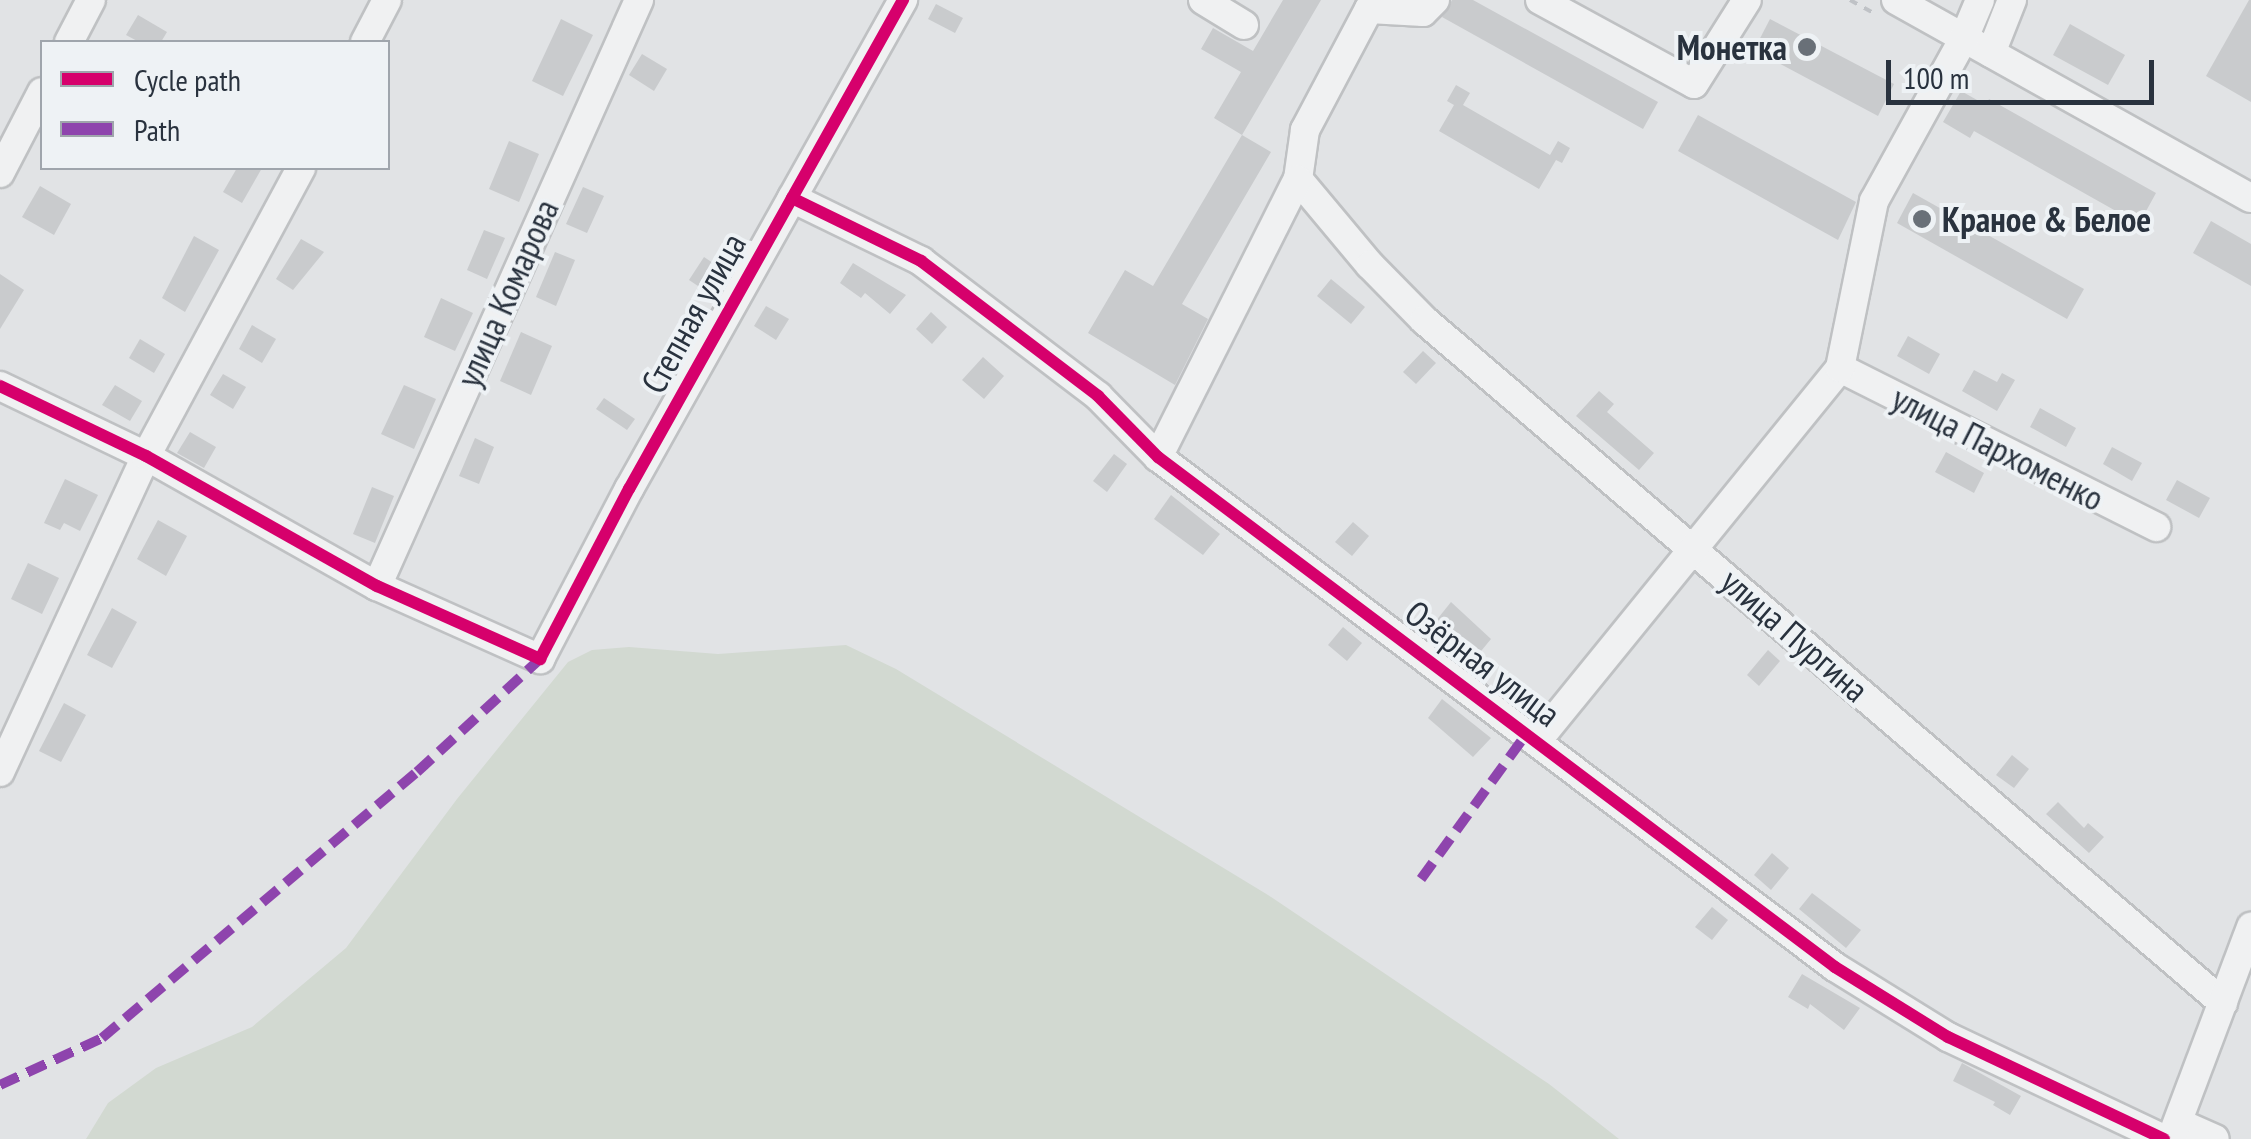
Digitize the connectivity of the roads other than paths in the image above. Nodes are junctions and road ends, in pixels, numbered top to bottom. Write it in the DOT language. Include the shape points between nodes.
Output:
graph roads {
  1 [pos="91,0"];
  2 [pos="386,0"];
  3 [pos="639,0"];
  4 [pos="903,0"];
  5 [pos="1203,0"];
  6 [pos="1435,0"];
  7 [pos="1540,0"];
  8 [pos="1747,0"];
  9 [pos="1896,0"];
  10 [pos="1980,0"];
  11 [pos="2012,0"];
  12 [pos="1244,25"];
  13 [pos="1964,38"];
  14 [pos="70,40"];
  15 [pos="366,40"];
  16 [pos="1991,53"];
  17 [pos="40,96"];
  18 [pos="301,170"];
  19 [pos="0,174"];
  20 [pos="1298,179"];
  21 [pos="792,198"];
  22 [pos="2251,198"];
  23 [pos="1840,368"];
  24 [pos="0,386"];
  25 [pos="146,456"];
  26 [pos="1158,457"];
  27 [pos="2156,527"];
  28 [pos="1696,549"];
  29 [pos="377,586"];
  30 [pos="1537,741"];
  31 [pos="0,772"];
  32 [pos="2251,926"];
  33 [pos="2223,1003"];
  34 [pos="2171,1134"];
  35 [pos="2215,1139"];
  1 -- 14 [label="street"];
  2 -- 15 [label="street"];
  3 -- 29 [label="street, улица Комарова"];
  4 -- 21 [label="street, Степная улица"];
  5 -- 12 [label="street"];
  6 -- 20 [label="street" via="1423,12 1369,9 1305,130"];
  7 -- 8 [label="street" via="1694,84"];
  9 -- 13 [label="street"];
  10 -- 13 [label="street"];
  11 -- 16 [label="street"];
  13 -- 16 [label="street"];
  13 -- 23 [label="street" via="1874,201"];
  16 -- 22 [label="street"];
  17 -- 19 [label="street"];
  18 -- 25 [label="street"];
  20 -- 26 [label="street"];
  20 -- 28 [label="street, улица Пургина" via="1424,320"];
  21 -- 26 [label="street, Озёрная улица" via="920,261 1098,396"];
  21 -- 29 [label="street, Степная улица" via="540,658"];
  23 -- 27 [label="street, улица Пархоменко"];
  23 -- 28 [label="street"];
  24 -- 25 [label="street"];
  25 -- 29 [label="street"];
  25 -- 31 [label="street"];
  26 -- 30 [label="street, Озёрная улица"];
  28 -- 30 [label="street"];
  28 -- 33 [label="street, улица Пургина"];
  30 -- 34 [label="street, Озёрная улица" via="1835,967 1948,1037"];
  32 -- 33 [label="street"];
  33 -- 34 [label="street"];
  34 -- 35 [label="street, Озёрная улица"];
}
